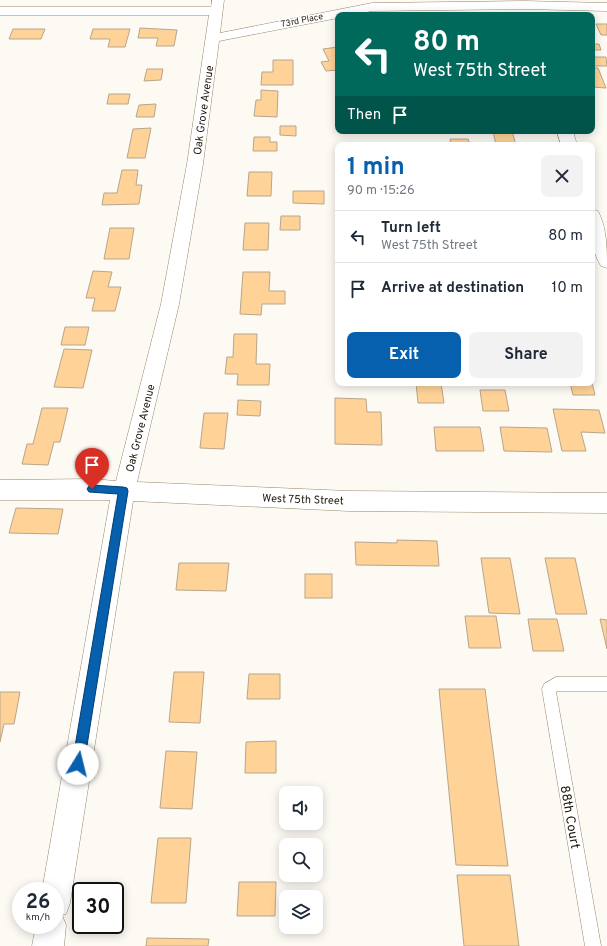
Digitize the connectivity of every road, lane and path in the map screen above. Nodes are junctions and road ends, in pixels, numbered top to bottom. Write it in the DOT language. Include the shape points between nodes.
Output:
graph roads {
  1 [pos="217,5"];
  2 [pos="525,7"];
  3 [pos="607,7"];
  4 [pos="0,11"];
  5 [pos="346,12"];
  6 [pos="335,14"];
  7 [pos="213,38"];
  8 [pos="595,225"];
  9 [pos="607,262"];
  10 [pos="0,490"];
  11 [pos="123,491"];
  12 [pos="607,503"];
  13 [pos="607,684"];
  14 [pos="58,882"];
  15 [pos="50,934"];
  16 [pos="48,946"];
  17 [pos="593,946"];
  1 -- 4 [label="street"];
  1 -- 7 [label="street, Oak Grove Avenue"];
  2 -- 3 [label="street, 73rd Place"];
  2 -- 5 [label="street, 73rd Place" via="372,7"];
  6 -- 7 [label="street, 73rd Place"];
  7 -- 11 [label="street, Oak Grove Avenue" via="195,164 170,304"];
  8 -- 9 [label="street"];
  10 -- 11 [label="street, West 75th Street"];
  11 -- 12 [label="street, West 75th Street" via="349,501"];
  11 -- 14 [label="street, Oak Grove Avenue"];
  13 -- 17 [label="lane, 88th Court" via="556,684 549,689"];
  15 -- 16 [label="street"];
}
